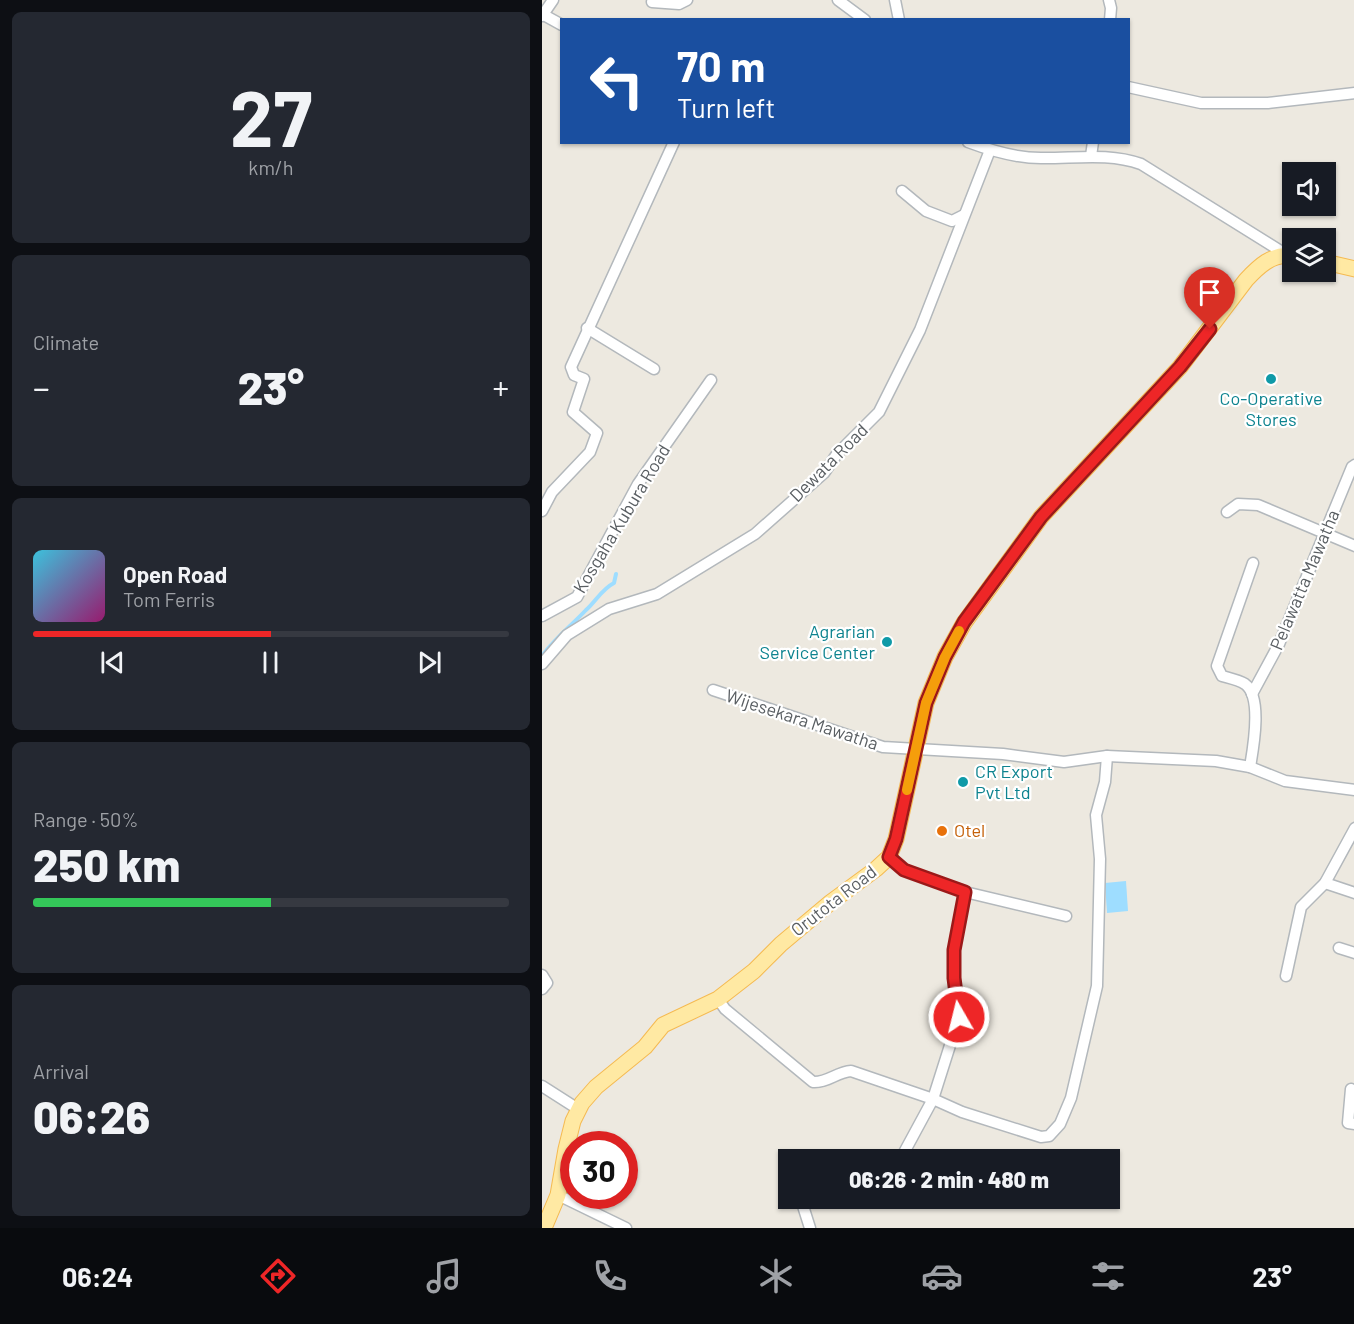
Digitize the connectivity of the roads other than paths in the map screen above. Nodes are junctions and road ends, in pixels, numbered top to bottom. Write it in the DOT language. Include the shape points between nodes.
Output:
graph roads {
  1 [pos="553,0"];
  2 [pos="687,0"];
  3 [pos="838,0"];
  4 [pos="895,0"];
  5 [pos="1109,0"];
  6 [pos="652,2"];
  7 [pos="542,15"];
  8 [pos="861,18"];
  9 [pos="899,18"];
  10 [pos="1110,18"];
  11 [pos="560,24"];
  12 [pos="1130,87"];
  13 [pos="1355,93"];
  14 [pos="673,144"];
  15 [pos="974,144"];
  16 [pos="1093,144"];
  17 [pos="990,150"];
  18 [pos="1091,156"];
  19 [pos="902,191"];
  20 [pos="964,215"];
  21 [pos="1282,252"];
  22 [pos="1282,257"];
  23 [pos="1336,265"];
  24 [pos="1355,269"];
  25 [pos="587,328"];
  26 [pos="654,369"];
  27 [pos="711,380"];
  28 [pos="1354,467"];
  29 [pos="542,511"];
  30 [pos="1227,512"];
  31 [pos="1326,533"];
  32 [pos="1355,546"];
  33 [pos="1253,562"];
  34 [pos="542,616"];
  35 [pos="542,664"];
  36 [pos="713,690"];
  37 [pos="1252,694"];
  38 [pos="916,750"];
  39 [pos="1106,756"];
  40 [pos="1250,767"];
  41 [pos="1355,790"];
  42 [pos="1355,828"];
  43 [pos="889,857"];
  44 [pos="1325,883"];
  45 [pos="965,892"];
  46 [pos="1355,893"];
  47 [pos="1066,916"];
  48 [pos="1339,948"];
  49 [pos="1355,953"];
  50 [pos="542,975"];
  51 [pos="1286,976"];
  52 [pos="542,989"];
  53 [pos="718,999"];
  54 [pos="542,1086"];
  55 [pos="1351,1089"];
  56 [pos="933,1099"];
  57 [pos="578,1109"];
  58 [pos="1355,1124"];
  59 [pos="906,1149"];
  60 [pos="558,1196"];
  61 [pos="804,1209"];
  62 [pos="544,1228"];
  63 [pos="626,1228"];
  64 [pos="810,1228"];
  1 -- 7 [label="street"];
  2 -- 6 [label="street" via="679,4"];
  3 -- 8 [label="street"];
  4 -- 9 [label="street"];
  5 -- 10 [label="street"];
  7 -- 11 [label="street"];
  12 -- 13 [label="street" via="1201,103 1268,104"];
  14 -- 25 [label="street"];
  15 -- 17 [label="street"];
  16 -- 18 [label="street"];
  17 -- 18 [label="street" via="1042,159"];
  17 -- 20 [label="street, Dewata Road"];
  18 -- 21 [label="street" via="1124,158 1141,164"];
  19 -- 20 [label="street" via="926,211 952,221"];
  20 -- 35 [label="street, Dewata Road" via="920,330 879,412 837,454 824,473 755,534 657,594 609,609 568,634"];
  22 -- 38 [label="main road, Orutota Road" via="1258,267 1180,367 1041,517 964,622 945,657 926,703"];
  23 -- 24 [label="main road"];
  25 -- 26 [label="street"];
  25 -- 29 [label="street" via="571,367 574,375 584,379 573,412 597,433 590,452 552,492"];
  27 -- 34 [label="street, Kosgaha Kubura Road" via="638,483 577,597"];
  28 -- 31 [label="street, Pelawatta Mawatha"];
  30 -- 31 [label="street" via="1238,504 1258,505"];
  31 -- 32 [label="street"];
  31 -- 37 [label="street, Pelawatta Mawatha" via="1279,644"];
  33 -- 37 [label="street" via="1217,666 1222,676 1246,684"];
  36 -- 38 [label="street, Wijesekara Mawatha" via="883,747"];
  37 -- 40 [label="street" via="1256,723"];
  38 -- 39 [label="street, Wijesekara Mawatha" via="1003,754 1064,762"];
  38 -- 43 [label="main road, Orutota Road"];
  39 -- 40 [label="street, Wijesekara Mawatha" via="1216,761"];
  39 -- 56 [label="street" via="1105,782 1096,815 1100,859 1097,986 1071,1098 1060,1124 1049,1136 1041,1137"];
  40 -- 41 [label="street, Wijesekara Mawatha" via="1285,781"];
  42 -- 44 [label="street"];
  43 -- 45 [label="street" via="904,870"];
  43 -- 53 [label="main road, Orutota Road" via="806,922"];
  44 -- 46 [label="street"];
  44 -- 51 [label="street" via="1301,907"];
  45 -- 47 [label="street"];
  45 -- 56 [label="street" via="954,950 959,1017"];
  48 -- 49 [label="street"];
  50 -- 52 [label="street" via="547,983"];
  53 -- 56 [label="street" via="813,1082 822,1083 839,1072 851,1071"];
  53 -- 57 [label="main road, Orutota Road" via="664,1025 646,1047 596,1087"];
  54 -- 57 [label="street"];
  55 -- 58 [label="street" via="1348,1123"];
  56 -- 59 [label="street"];
  57 -- 60 [label="main road, Orutota Road" via="569,1133"];
  60 -- 62 [label="main road, Orutota Road"];
  60 -- 63 [label="street"];
  61 -- 64 [label="street"];
}
